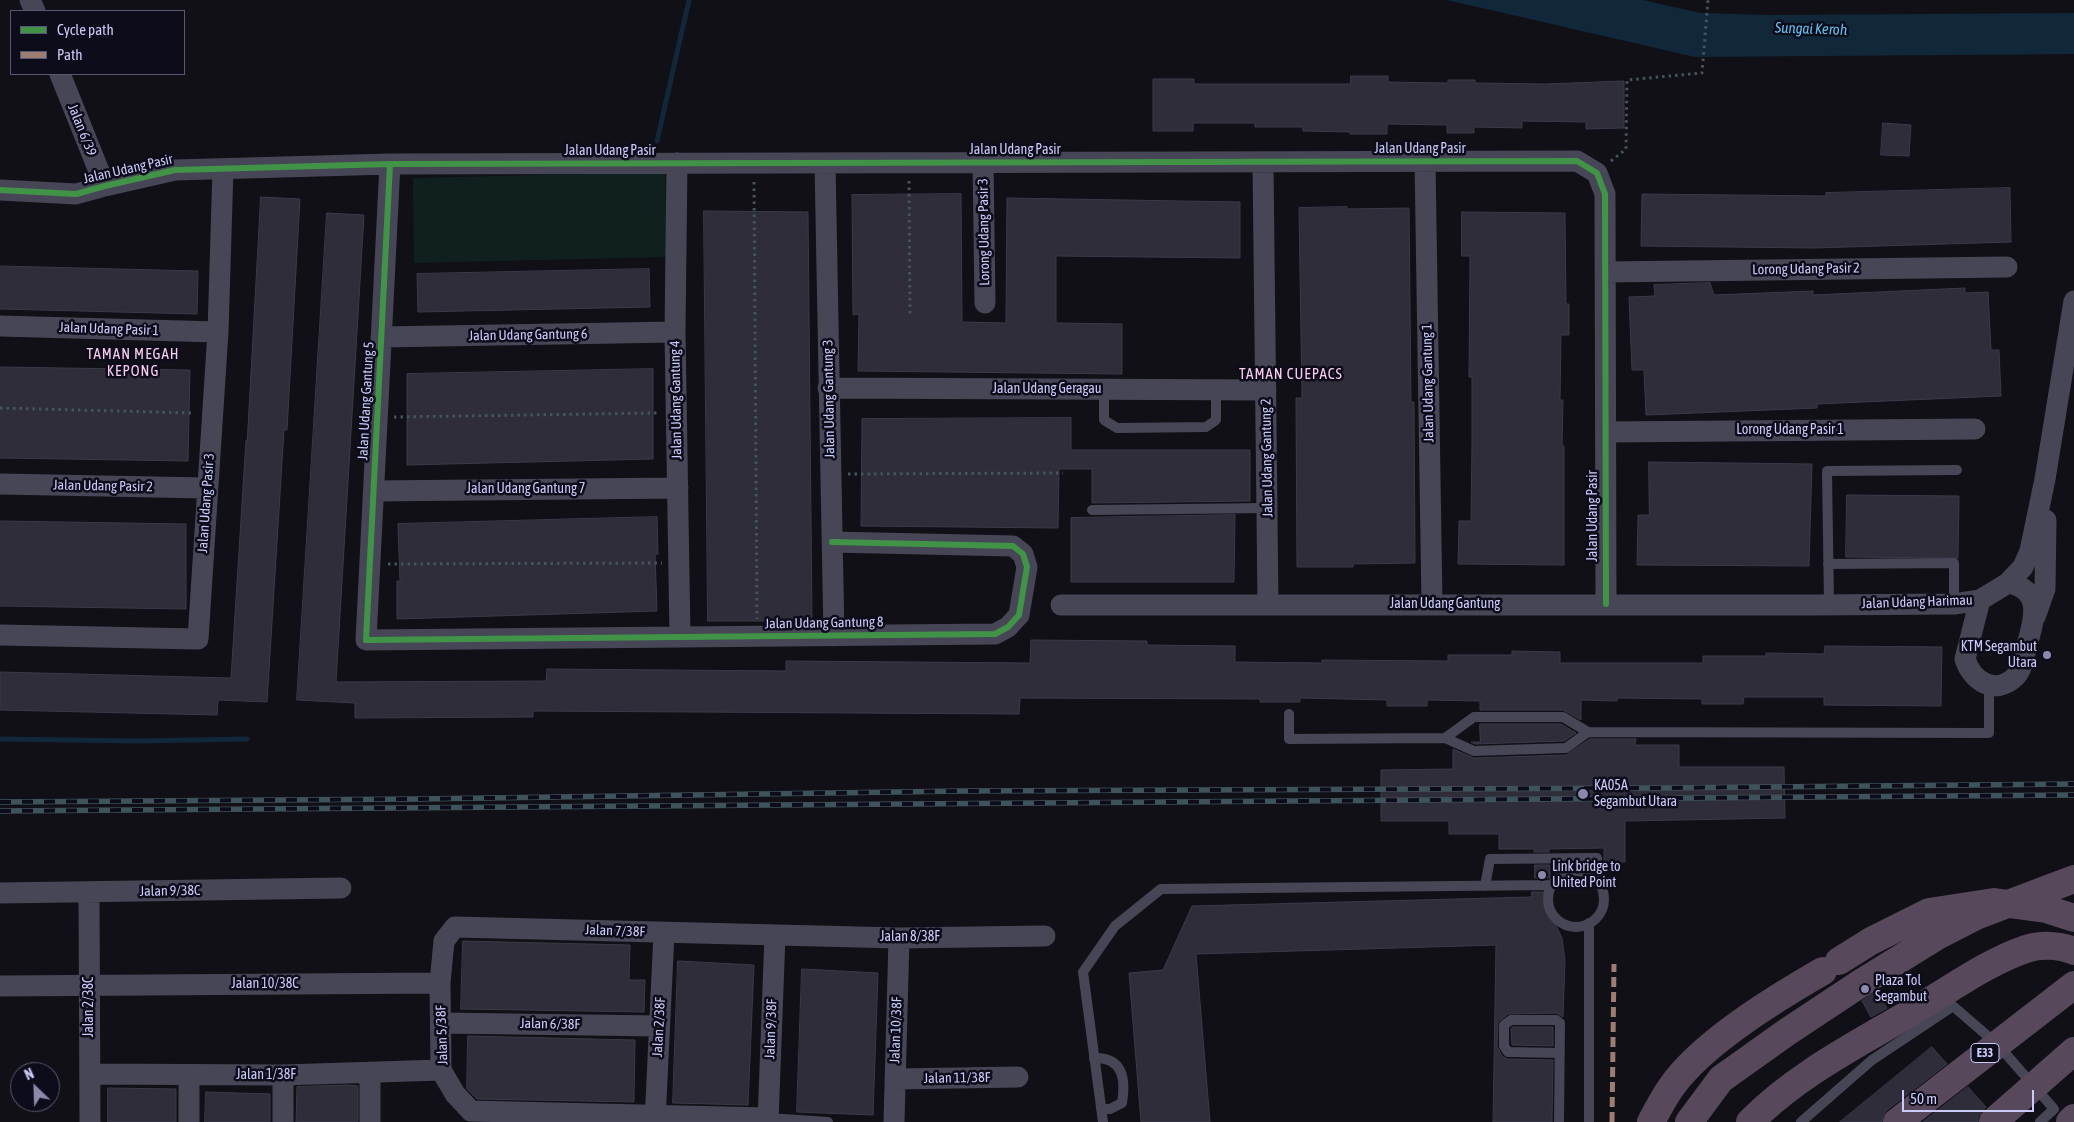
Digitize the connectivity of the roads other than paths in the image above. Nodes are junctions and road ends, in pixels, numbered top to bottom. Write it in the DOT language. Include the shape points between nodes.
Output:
graph roads {
  1 [pos="60,75"];
  2 [pos="1425,161"];
  3 [pos="983,162"];
  4 [pos="1263,162"];
  5 [pos="677,163"];
  6 [pos="825,163"];
  7 [pos="390,164"];
  8 [pos="223,169"];
  9 [pos="105,186"];
  10 [pos="0,190"];
  11 [pos="2007,267"];
  12 [pos="1605,272"];
  13 [pos="2074,301"];
  14 [pos="985,303"];
  15 [pos="0,326"];
  16 [pos="218,332"];
  17 [pos="675,332"];
  18 [pos="381,337"];
  19 [pos="2069,364"];
  20 [pos="828,388"];
  21 [pos="1104,389"];
  22 [pos="1216,390"];
  23 [pos="1266,390"];
  24 [pos="1975,429"];
  25 [pos="1606,432"];
  26 [pos="1958,470"];
  27 [pos="2045,479"];
  28 [pos="0,484"];
  29 [pos="206,488"];
  30 [pos="678,488"];
  31 [pos="374,491"];
  32 [pos="1267,508"];
  33 [pos="1092,510"];
  34 [pos="832,542"];
  35 [pos="1828,564"];
  36 [pos="2008,583"];
  37 [pos="1980,600"];
  38 [pos="1268,604"];
  39 [pos="1432,604"];
  40 [pos="1606,604"];
  41 [pos="1829,604"];
  42 [pos="1954,604"];
  43 [pos="1061,605"];
  44 [pos="2035,617"];
  45 [pos="0,635"];
  46 [pos="834,636"];
  47 [pos="680,638"];
  48 [pos="366,640"];
  49 [pos="1989,685"];
  50 [pos="1289,714"];
  51 [pos="1588,732"];
  52 [pos="1445,738"];
  53 [pos="2074,879"];
  54 [pos="1596,880"];
  55 [pos="1552,885"];
  56 [pos="1485,886"];
  57 [pos="341,888"];
  58 [pos="89,892"];
  59 [pos="0,893"];
  60 [pos="2074,918"];
  61 [pos="1589,924"];
  62 [pos="455,927"];
  63 [pos="664,933"];
  64 [pos="775,935"];
  65 [pos="1045,936"];
  66 [pos="899,938"];
  67 [pos="2074,951"];
  68 [pos="440,983"];
  69 [pos="2074,985"];
  70 [pos="0,986"];
  71 [pos="89,986"];
  72 [pos="441,1023"];
  73 [pos="659,1026"];
  74 [pos="2074,1051"];
  75 [pos="1560,1053"];
  76 [pos="1094,1058"];
  77 [pos="441,1070"];
  78 [pos="370,1072"];
  79 [pos="90,1074"];
  80 [pos="190,1074"];
  81 [pos="283,1075"];
  82 [pos="1018,1077"];
  83 [pos="895,1079"];
  84 [pos="1101,1110"];
  85 [pos="471,1116"];
  86 [pos="563,1117"];
  87 [pos="2074,1118"];
  88 [pos="655,1119"];
  89 [pos="768,1120"];
  90 [pos="90,1122"];
  91 [pos="189,1122"];
  92 [pos="282,1122"];
  93 [pos="370,1122"];
  94 [pos="828,1122"];
  95 [pos="894,1122"];
  96 [pos="1103,1122"];
  97 [pos="1559,1122"];
  98 [pos="1589,1122"];
  99 [pos="1651,1122"];
  100 [pos="1689,1122"];
  101 [pos="1750,1122"];
  102 [pos="1801,1122"];
  103 [pos="1896,1122"];
  104 [pos="1993,1122"];
  105 [pos="2040,1122"];
  106 [pos="2070,1122"];
  1 -- 9 [label="street, Jalan 6/39"];
  2 -- 4 [label="street, Jalan Udang Pasir"];
  2 -- 12 [label="street, Jalan Udang Pasir" via="1577,161 1597,173 1605,194"];
  2 -- 39 [label="street, Jalan Udang Gantung 1"];
  3 -- 4 [label="street, Jalan Udang Pasir"];
  3 -- 6 [label="street, Jalan Udang Pasir"];
  3 -- 14 [label="street, Lorong Udang Pasir 3"];
  4 -- 23 [label="street, Jalan Udang Gantung 2"];
  5 -- 6 [label="street, Jalan Udang Pasir"];
  5 -- 7 [label="street, Jalan Udang Pasir"];
  5 -- 17 [label="street, Jalan Udang Gantung 4"];
  6 -- 20 [label="street, Jalan Udang Gantung 3"];
  7 -- 8 [label="street, Jalan Udang Pasir"];
  7 -- 18 [label="street, Jalan Udang Gantung 5"];
  8 -- 9 [label="street, Jalan Udang Pasir" via="175,170"];
  8 -- 16 [label="street, Jalan Udang Pasir 3"];
  9 -- 10 [label="street, Jalan Udang Pasir" via="76,194"];
  11 -- 12 [label="street, Lorong Udang Pasir 2"];
  12 -- 25 [label="street, Jalan Udang Pasir"];
  13 -- 19 [label="street, Jalan Udang Harimau"];
  15 -- 16 [label="street, Jalan Udang Pasir 1"];
  16 -- 29 [label="street, Jalan Udang Pasir 3"];
  17 -- 18 [label="street, Jalan Udang Gantung 6"];
  17 -- 30 [label="street, Jalan Udang Gantung 4"];
  18 -- 31 [label="street, Jalan Udang Gantung 5"];
  19 -- 27 [label="street, Jalan Udang Harimau"];
  20 -- 21 [label="street, Jalan Udang Geragau"];
  20 -- 34 [label="street, Jalan Udang Gantung 3"];
  21 -- 22 [label="street, Jalan Udang Geragau"];
  21 -- 22 [label="lane" via="1104,420 1116,428 1206,427 1216,420"];
  22 -- 23 [label="street, Jalan Udang Geragau"];
  23 -- 32 [label="street, Jalan Udang Gantung 2"];
  24 -- 25 [label="street, Lorong Udang Pasir 1"];
  25 -- 40 [label="street, Jalan Udang Pasir"];
  26 -- 35 [label="lane" via="1827,471"];
  27 -- 36 [label="street, Jalan Udang Harimau" via="2030,551 2023,567"];
  27 -- 44 [label="street, Jalan Udang Harimau" via="2045,589"];
  28 -- 29 [label="street, Jalan Udang Pasir 2"];
  29 -- 45 [label="street, Jalan Udang Pasir 3" via="198,639"];
  30 -- 31 [label="street, Jalan Udang Gantung 7"];
  30 -- 47 [label="street, Jalan Udang Gantung 4"];
  31 -- 48 [label="street, Jalan Udang Gantung 5"];
  32 -- 33 [label="lane"];
  32 -- 38 [label="street, Jalan Udang Gantung 2"];
  34 -- 46 [label="street, Jalan Udang Gantung 3"];
  34 -- 46 [label="street, Jalan Udang Gantung 8" via="1013,546 1023,554 1027,567 1020,615 995,634"];
  35 -- 41 [label="lane"];
  35 -- 42 [label="lane" via="1954,563"];
  36 -- 37 [label="street, Jalan Udang Harimau"];
  36 -- 44 [label="street" via="2026,591 2035,608"];
  37 -- 42 [label="street, Jalan Udang Harimau"];
  37 -- 49 [label="street" via="1965,659 1973,676"];
  38 -- 39 [label="street, Jalan Udang Gantung"];
  38 -- 43 [label="street, Jalan Udang Gantung"];
  39 -- 40 [label="street, Jalan Udang Gantung"];
  40 -- 41 [label="street, Jalan Udang Gantung"];
  41 -- 42 [label="street, Jalan Udang Harimau"];
  44 -- 49 [label="street" via="2020,670 2007,682"];
  46 -- 47 [label="street, Jalan Udang Gantung 8"];
  47 -- 48 [label="street, Jalan Udang Gantung 8"];
  49 -- 51 [label="lane" via="1989,734"];
  50 -- 52 [label="lane" via="1289,739"];
  51 -- 52 [label="lane" via="1566,748 1474,751"];
  51 -- 52 [label="lane" via="1563,717 1474,717"];
  53 -- 100 [label="highway, bridge" via="1976,916 1936,936 1787,1032 1721,1079"];
  54 -- 55 [label="lane" via="1584,872 1575,871 1566,873"];
  54 -- 56 [label="lane" via="1596,858 1490,859"];
  54 -- 61 [label="lane" via="1604,901 1602,910"];
  55 -- 56 [label="lane"];
  55 -- 61 [label="lane" via="1548,902 1556,919 1572,927"];
  56 -- 76 [label="lane" via="1161,889 1115,926 1083,972"];
  57 -- 58 [label="street, Jalan 9/38C"];
  58 -- 59 [label="street, Jalan 9/38C"];
  58 -- 71 [label="street, Jalan 2/38C"];
  60 -- 99 [label="highway" via="2046,909 1994,902 1929,912 1871,941 1792,989 1715,1042 1670,1088"];
  61 -- 98 [label="lane"];
  62 -- 63 [label="street, Jalan 7/38F"];
  62 -- 68 [label="street, Jalan 5/38F" via="444,941"];
  63 -- 64 [label="street, Jalan 7/38F"];
  63 -- 73 [label="street, Jalan 2/38F"];
  64 -- 66 [label="street, Jalan 8/38F"];
  64 -- 89 [label="street, Jalan 9/38F"];
  65 -- 66 [label="street, Jalan 8/38F"];
  66 -- 83 [label="street, Jalan 10/38F"];
  67 -- 101 [label="highway" via="2061,945 2028,948 1987,967 1855,1044 1800,1081"];
  68 -- 71 [label="street, Jalan 10/38C"];
  68 -- 72 [label="street, Jalan 5/38F"];
  69 -- 103 [label="highway, E33, bridge"];
  70 -- 71 [label="street, Jalan 10/38C"];
  71 -- 79 [label="street, Jalan 2/38C"];
  72 -- 73 [label="street, Jalan 6/38F"];
  72 -- 77 [label="street, Jalan 5/38F"];
  73 -- 88 [label="street, Jalan 2/38F"];
  74 -- 104 [label="highway, bridge"];
  75 -- 75 [label="lane" via="1508,1052 1504,1046 1504,1025 1511,1020 1556,1020 1560,1023"];
  75 -- 97 [label="lane"];
  76 -- 84 [label="lane"];
  76 -- 84 [label="lane" via="1104,1058 1118,1065 1124,1090 1122,1103"];
  77 -- 78 [label="street, Jalan 1/38F"];
  77 -- 85 [label="street, Jalan 5/38F"];
  78 -- 81 [label="street, Jalan 1/38F"];
  78 -- 93 [label="street"];
  79 -- 80 [label="street, Jalan 1/38F"];
  79 -- 90 [label="street, Jalan 2/38C"];
  80 -- 81 [label="street, Jalan 1/38F"];
  80 -- 91 [label="street"];
  81 -- 92 [label="street"];
  82 -- 83 [label="street, Jalan 11/38F"];
  83 -- 95 [label="street, Jalan 10/38F"];
  84 -- 96 [label="lane"];
  85 -- 86 [label="street, Jalan 5/38F"];
  86 -- 88 [label="street, Jalan 5/38F"];
  87 -- 106 [label="highway"];
  88 -- 89 [label="street, Jalan 5/38F"];
  89 -- 94 [label="lane"];
  102 -- 105 [label="lane" via="1872,1060 1953,1006 1998,1045 2054,1109"];
}
